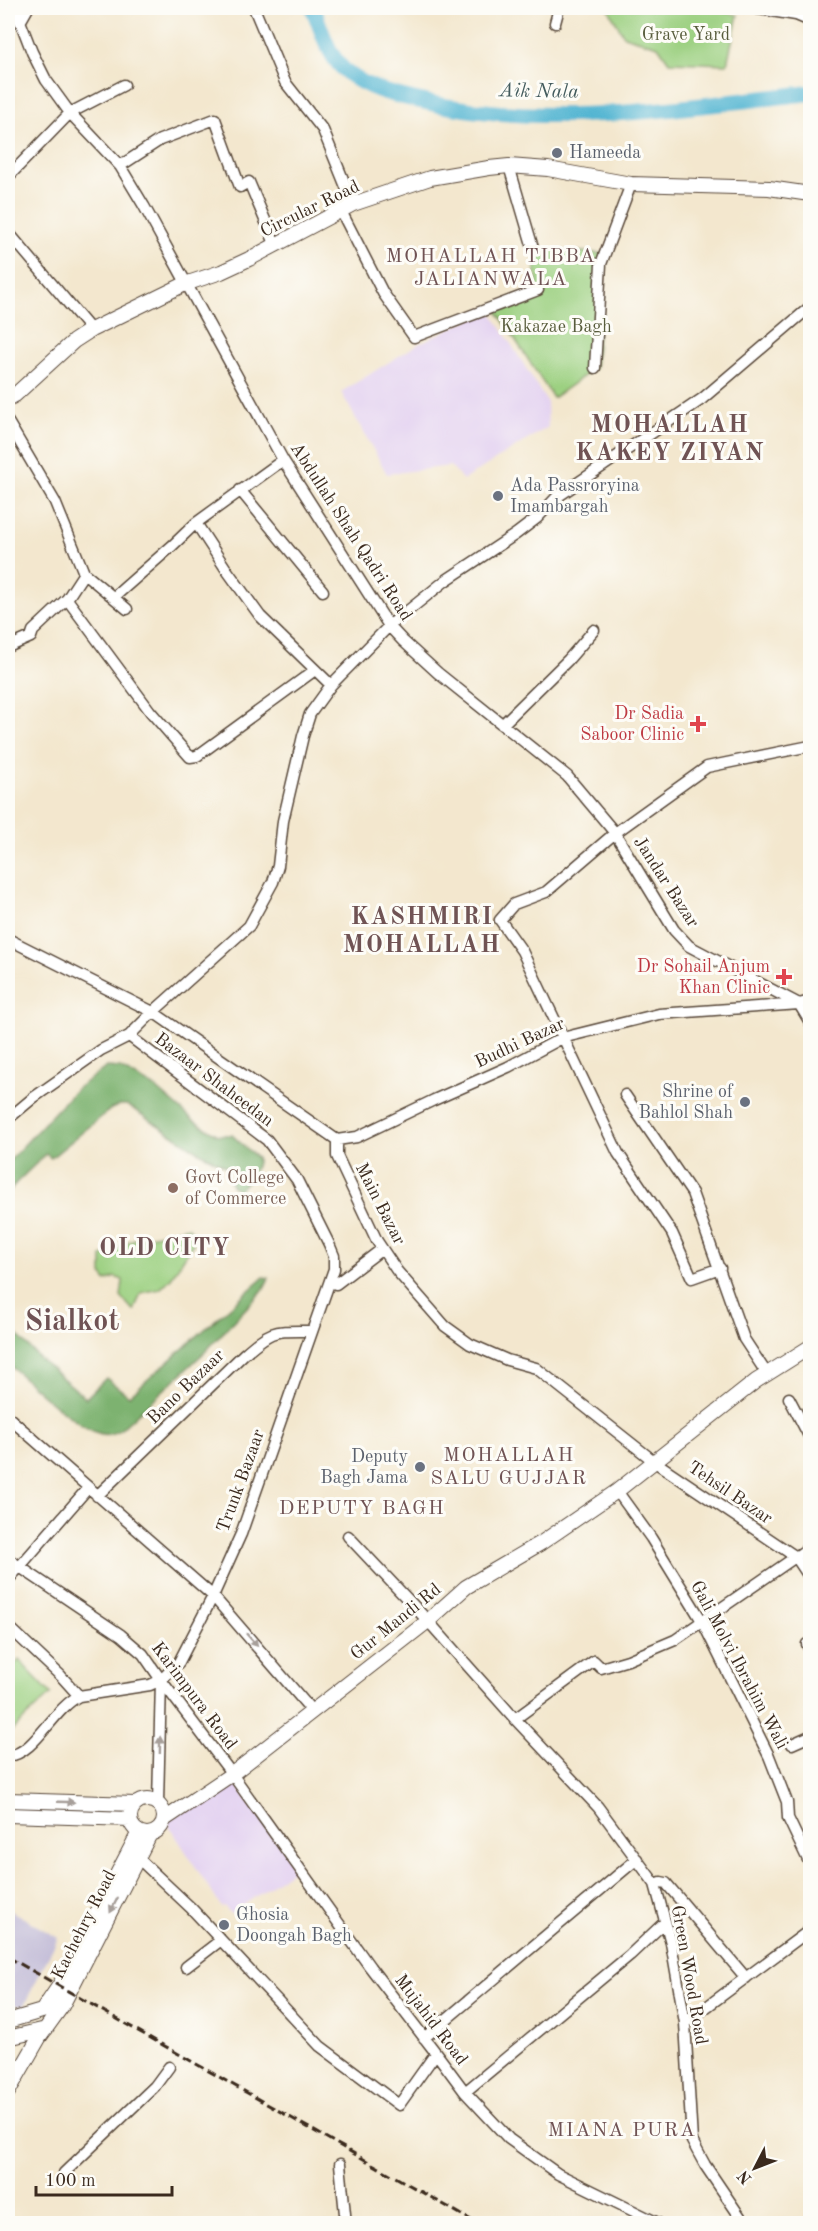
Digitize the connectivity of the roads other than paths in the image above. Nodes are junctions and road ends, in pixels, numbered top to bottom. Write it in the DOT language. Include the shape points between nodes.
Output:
graph roads {
  1 [pos="15,8"];
  2 [pos="28,8"];
  3 [pos="254,8"];
  4 [pos="560,8"];
  5 [pos="752,8"];
  6 [pos="797,11"];
  7 [pos="810,21"];
  8 [pos="20,22"];
  9 [pos="555,23"];
  10 [pos="123,85"];
  11 [pos="70,113"];
  12 [pos="120,166"];
  13 [pos="509,166"];
  14 [pos="8,177"];
  15 [pos="631,184"];
  16 [pos="810,194"];
  17 [pos="347,208"];
  18 [pos="8,232"];
  19 [pos="276,246"];
  20 [pos="533,248"];
  21 [pos="185,284"];
  22 [pos="538,290"];
  23 [pos="810,307"];
  24 [pos="91,330"];
  25 [pos="594,368"];
  26 [pos="8,399"];
  27 [pos="8,422"];
  28 [pos="283,460"];
  29 [pos="240,490"];
  30 [pos="196,523"];
  31 [pos="84,573"];
  32 [pos="323,591"];
  33 [pos="114,597"];
  34 [pos="67,599"];
  35 [pos="127,609"];
  36 [pos="389,626"];
  37 [pos="594,630"];
  38 [pos="8,647"];
  39 [pos="315,670"];
  40 [pos="331,685"];
  41 [pos="502,725"];
  42 [pos="810,746"];
  43 [pos="615,833"];
  44 [pos="8,939"];
  45 [pos="810,1001"];
  46 [pos="799,1004"];
  47 [pos="153,1012"];
  48 [pos="810,1022"];
  49 [pos="129,1036"];
  50 [pos="562,1038"];
  51 [pos="625,1095"];
  52 [pos="8,1119"];
  53 [pos="337,1140"];
  54 [pos="382,1249"];
  55 [pos="720,1269"];
  56 [pos="331,1282"];
  57 [pos="311,1331"];
  58 [pos="810,1347"];
  59 [pos="767,1374"];
  60 [pos="789,1398"];
  61 [pos="8,1417"];
  62 [pos="810,1438"];
  63 [pos="655,1462"];
  64 [pos="88,1488"];
  65 [pos="617,1491"];
  66 [pos="97,1496"];
  67 [pos="348,1536"];
  68 [pos="810,1547"];
  69 [pos="795,1557"];
  70 [pos="8,1559"];
  71 [pos="20,1566"];
  72 [pos="810,1578"];
  73 [pos="8,1580"];
  74 [pos="213,1596"];
  75 [pos="428,1621"];
  76 [pos="702,1621"];
  77 [pos="8,1626"];
  78 [pos="161,1680"];
  79 [pos="78,1696"];
  80 [pos="313,1712"];
  81 [pos="515,1719"];
  82 [pos="810,1736"];
  83 [pos="792,1744"];
  84 [pos="8,1756"];
  85 [pos="232,1774"];
  86 [pos="8,1800"];
  87 [pos="158,1803"];
  88 [pos="135,1804"];
  89 [pos="8,1815"];
  90 [pos="130,1819"];
  91 [pos="165,1819"];
  92 [pos="145,1833"];
  93 [pos="138,1858"];
  94 [pos="637,1859"];
  95 [pos="810,1864"];
  96 [pos="655,1884"];
  97 [pos="666,1922"];
  98 [pos="810,1930"];
  99 [pos="221,1940"];
  100 [pos="186,1967"];
  101 [pos="746,1978"];
  102 [pos="8,2021"];
  103 [pos="685,2023"];
  104 [pos="46,2029"];
  105 [pos="8,2038"];
  106 [pos="424,2038"];
  107 [pos="436,2053"];
  108 [pos="169,2067"];
  109 [pos="8,2092"];
  110 [pos="465,2092"];
  111 [pos="340,2164"];
  112 [pos="64,2173"];
  113 [pos="346,2223"];
  114 [pos="660,2223"];
  115 [pos="745,2223"];
  1 -- 8 [label="street, Abdullah Shah Qadri Road"];
  2 -- 8 [label="street"];
  3 -- 17 [label="street" via="285,82 323,130"];
  4 -- 9 [label="street"];
  5 -- 6 [label="street"];
  6 -- 7 [label="street"];
  8 -- 11 [label="street, Abdullah Shah Qadri Road" via="45,80"];
  10 -- 11 [label="street"];
  11 -- 12 [label="street, Abdullah Shah Qadri Road"];
  11 -- 14 [label="street"];
  12 -- 19 [label="street" via="160,140 214,119 240,186 249,182"];
  12 -- 21 [label="street, Abdullah Shah Qadri Road"];
  13 -- 15 [label="main road, Circular Road"];
  13 -- 17 [label="main road, Circular Road" via="430,178"];
  13 -- 20 [label="street"];
  15 -- 16 [label="main road, Circular Road" via="769,188"];
  15 -- 25 [label="street" via="601,264"];
  17 -- 19 [label="main road, Circular Road"];
  17 -- 22 [label="street" via="383,293 414,337"];
  18 -- 24 [label="street"];
  19 -- 21 [label="main road, Circular Road"];
  21 -- 24 [label="main road, Circular Road"];
  21 -- 28 [label="street, Abdullah Shah Qadri Road"];
  23 -- 36 [label="street" via="702,399 557,497 537,518 445,581"];
  24 -- 26 [label="main road, Circular Road"];
  27 -- 31 [label="street" via="55,502"];
  28 -- 29 [label="street"];
  28 -- 36 [label="street, Abdullah Shah Qadri Road"];
  29 -- 30 [label="street"];
  29 -- 32 [label="street"];
  30 -- 33 [label="street"];
  30 -- 39 [label="street" via="260,616"];
  31 -- 33 [label="street"];
  31 -- 34 [label="street"];
  33 -- 35 [label="street"];
  34 -- 38 [label="street" via="31,637"];
  34 -- 39 [label="street" via="150,711 190,757 197,756"];
  36 -- 40 [label="street"];
  36 -- 41 [label="street, Abdullah Shah Qadri Road" via="422,659"];
  37 -- 41 [label="street"];
  39 -- 40 [label="street"];
  40 -- 47 [label="street" via="310,714 303,736 282,821 278,866 267,896 244,932"];
  41 -- 43 [label="street, Abdullah Shah Qadri Road" via="567,776"];
  42 -- 43 [label="street" via="707,767"];
  43 -- 46 [label="street, Jandar Bazar" via="674,930 690,946"];
  43 -- 50 [label="street" via="546,892 514,904 500,920 522,951"];
  44 -- 47 [label="street"];
  45 -- 46 [label="street, Budhi Bazar"];
  46 -- 48 [label="street"];
  46 -- 50 [label="street, Budhi Bazar" via="659,1014"];
  47 -- 49 [label="street"];
  47 -- 53 [label="street"];
  49 -- 52 [label="street" via="101,1050"];
  49 -- 56 [label="street, Bazaar Shaheedan" via="267,1140 297,1180 329,1244 334,1256"];
  50 -- 53 [label="street, Budhi Bazar" via="357,1137"];
  50 -- 55 [label="street" via="618,1153 672,1233 692,1278"];
  51 -- 55 [label="street" via="692,1193"];
  53 -- 54 [label="street, Main Bazar" via="337,1156"];
  54 -- 56 [label="street" via="336,1284"];
  54 -- 63 [label="street, Main Bazar" via="445,1326 470,1344 536,1368"];
  55 -- 59 [label="street" via="744,1339"];
  56 -- 57 [label="street, Trunk Bazaar"];
  57 -- 66 [label="street, Bano Bazaar" via="274,1331 267,1335"];
  57 -- 74 [label="street, Trunk Bazaar" via="241,1534"];
  58 -- 59 [label="main road, Gur Mandi Rd"];
  59 -- 63 [label="main road, Gur Mandi Rd"];
  60 -- 62 [label="street"];
  61 -- 64 [label="street"];
  63 -- 65 [label="main road, Gur Mandi Rd"];
  63 -- 69 [label="street, Tehsil Bazar"];
  64 -- 66 [label="street"];
  64 -- 71 [label="street"];
  65 -- 75 [label="main road, Gur Mandi Rd" via="541,1543 466,1587"];
  65 -- 76 [label="street, Gali Molvi Ibrahim Wali"];
  66 -- 74 [label="street"];
  67 -- 75 [label="street, Green Wood Road"];
  68 -- 69 [label="street"];
  69 -- 72 [label="street, Tehsil Bazar"];
  69 -- 76 [label="street"];
  70 -- 71 [label="street, Karimpura Road"];
  71 -- 73 [label="street"];
  71 -- 78 [label="street, Karimpura Road" via="121,1635 143,1654"];
  74 -- 78 [label="street, Trunk Bazaar" via="187,1650"];
  74 -- 80 [label="street, one-way"];
  75 -- 80 [label="main road, Gur Mandi Rd"];
  75 -- 81 [label="street, Green Wood Road"];
  76 -- 81 [label="street" via="675,1640 628,1660 601,1668 594,1660"];
  76 -- 95 [label="street, Gali Molvi Ibrahim Wali" via="769,1756 787,1802 788,1818"];
  77 -- 79 [label="street"];
  78 -- 79 [label="street"];
  78 -- 85 [label="street, Karimpura Road"];
  87 -- 78 [label="street, one-way"];
  79 -- 84 [label="street" via="21,1753"];
  80 -- 85 [label="main road, Gur Mandi Rd"];
  81 -- 94 [label="street, Green Wood Road" via="598,1807"];
  82 -- 83 [label="street"];
  85 -- 91 [label="main road, Gur Mandi Rd"];
  85 -- 106 [label="street, Mujahid Road"];
  86 -- 88 [label="main road, one-way"];
  87 -- 88 [label="main road" via="147,1799"];
  87 -- 91 [label="main road"];
  88 -- 90 [label="main road"];
  89 -- 90 [label="main road"];
  90 -- 92 [label="main road"];
  91 -- 92 [label="main road" via="160,1829"];
  92 -- 93 [label="main road, Kachehry Road"];
  92 -- 102 [label="main road, Kachehry Road" via="42,2011"];
  93 -- 99 [label="street"];
  93 -- 104 [label="main road, Kachehry Road, one-way" via="68,1995"];
  94 -- 96 [label="street, Green Wood Road"];
  94 -- 106 [label="street"];
  96 -- 97 [label="street, Green Wood Road"];
  96 -- 101 [label="street" via="666,1884"];
  97 -- 103 [label="street, Green Wood Road"];
  97 -- 110 [label="street"];
  98 -- 101 [label="street"];
  99 -- 100 [label="street"];
  99 -- 107 [label="street" via="320,2046 399,2105"];
  101 -- 103 [label="street"];
  103 -- 115 [label="street, Green Wood Road" via="692,2141"];
  104 -- 105 [label="main road"];
  104 -- 109 [label="main road, Kachehry Road"];
  106 -- 107 [label="street, Mujahid Road"];
  107 -- 110 [label="street, Mujahid Road"];
  108 -- 112 [label="street" via="155,2086"];
  110 -- 114 [label="street, Mujahid Road" via="508,2139 558,2174"];
  111 -- 113 [label="street"];
}
